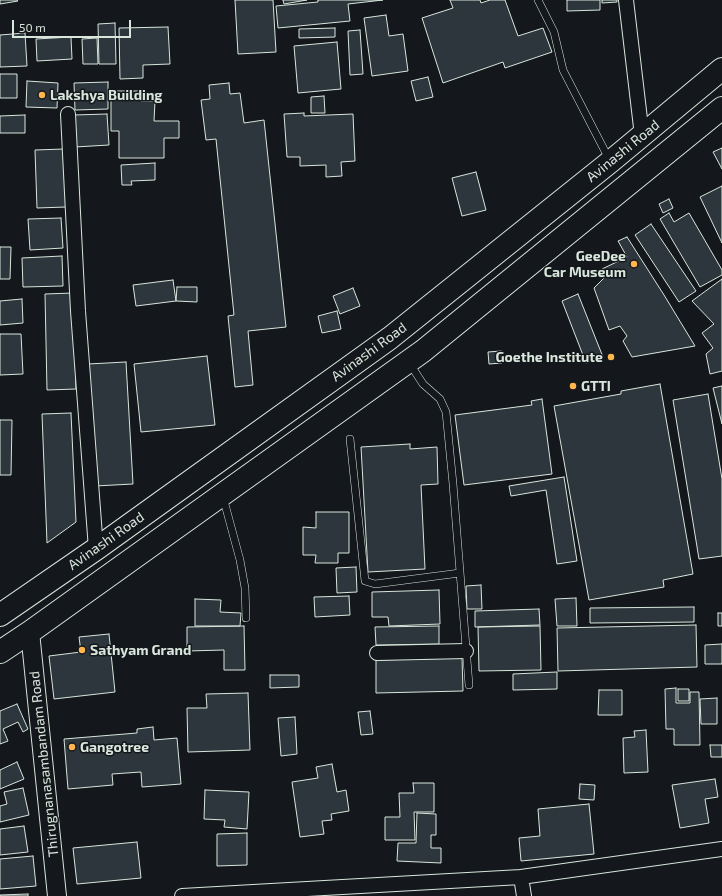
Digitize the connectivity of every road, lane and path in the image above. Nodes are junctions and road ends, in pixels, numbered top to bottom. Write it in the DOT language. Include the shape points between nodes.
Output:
graph roads {
  1 [pos="538,0"];
  2 [pos="626,0"];
  3 [pos="722,69"];
  4 [pos="722,108"];
  5 [pos="68,114"];
  6 [pos="642,136"];
  7 [pos="610,162"];
  8 [pos="408,362"];
  9 [pos="350,438"];
  10 [pos="222,495"];
  11 [pos="96,549"];
  12 [pos="460,573"];
  13 [pos="0,615"];
  14 [pos="246,618"];
  15 [pos="30,632"];
  16 [pos="466,651"];
  17 [pos="0,652"];
  18 [pos="377,653"];
  19 [pos="469,685"];
  20 [pos="722,849"];
  21 [pos="521,877"];
  22 [pos="256,894"];
  23 [pos="57,896"];
  24 [pos="182,896"];
  25 [pos="524,896"];
  1 -- 7 [label="lane" via="554,32 563,70"];
  2 -- 6 [label="street"];
  3 -- 6 [label="main road, Avinashi Road"];
  4 -- 8 [label="main road, Avinashi Road"];
  5 -- 11 [label="street" via="78,311"];
  6 -- 7 [label="main road, Avinashi Road"];
  7 -- 11 [label="main road, Avinashi Road" via="390,338"];
  8 -- 10 [label="main road, Avinashi Road"];
  8 -- 12 [label="lane" via="423,384 440,399 446,412"];
  9 -- 12 [label="lane" via="365,581 375,584"];
  10 -- 14 [label="lane" via="240,560 245,588"];
  10 -- 15 [label="main road, Avinashi Road"];
  11 -- 13 [label="main road, Avinashi Road"];
  12 -- 16 [label="lane"];
  15 -- 17 [label="main road, Avinashi Road"];
  15 -- 23 [label="street, Thirugnanasambandam Road"];
  16 -- 18 [label="street"];
  16 -- 19 [label="lane"];
  20 -- 21 [label="street"];
  21 -- 22 [label="street"];
  21 -- 25 [label="street"];
  22 -- 24 [label="street"];
}
